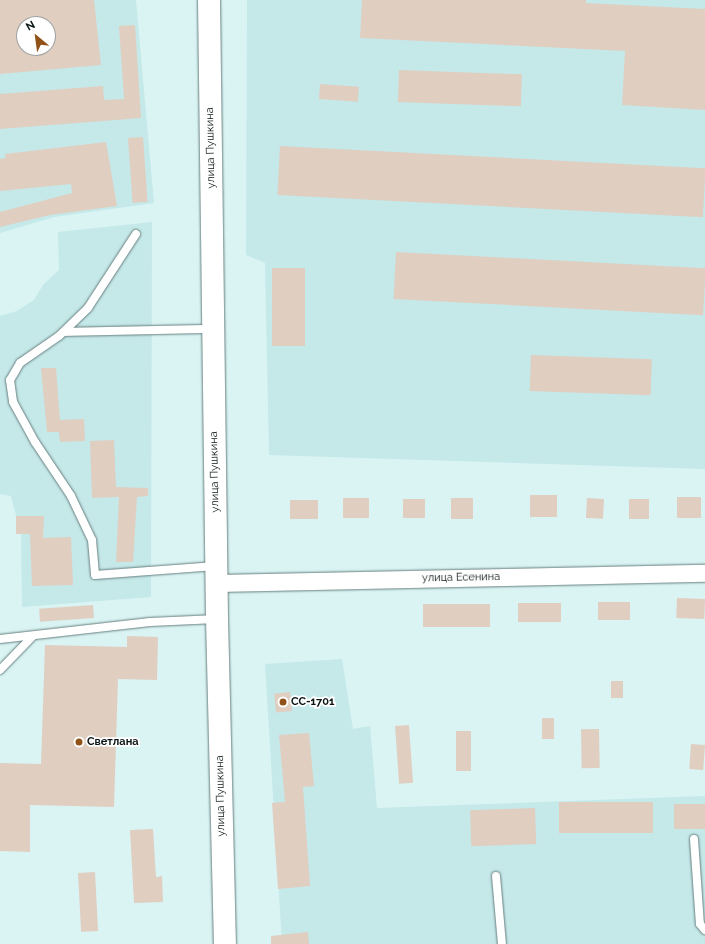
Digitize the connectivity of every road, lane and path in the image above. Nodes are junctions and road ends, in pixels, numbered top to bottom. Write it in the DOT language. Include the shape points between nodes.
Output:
graph roads {
  1 [pos="209,0"];
  2 [pos="136,234"];
  3 [pos="214,329"];
  4 [pos="64,332"];
  5 [pos="705,573"];
  6 [pos="217,574"];
  7 [pos="217,619"];
  8 [pos="33,636"];
  9 [pos="0,639"];
  10 [pos="0,670"];
  11 [pos="694,839"];
  12 [pos="496,876"];
  13 [pos="705,930"];
  14 [pos="225,944"];
  15 [pos="502,944"];
  1 -- 3 [label="main road, улица Пушкина"];
  2 -- 4 [label="lane" via="88,308"];
  3 -- 4 [label="lane"];
  3 -- 6 [label="main road, улица Пушкина"];
  4 -- 6 [label="lane" via="20,362 10,380 13,402 34,442 71,496 92,540 94,575"];
  5 -- 6 [label="street, улица Есенина"];
  6 -- 7 [label="main road, улица Пушкина"];
  7 -- 8 [label="lane" via="150,622"];
  7 -- 14 [label="main road, улица Пушкина"];
  8 -- 9 [label="lane"];
  8 -- 10 [label="lane"];
  11 -- 13 [label="lane" via="700,924"];
  12 -- 15 [label="lane"];
}
